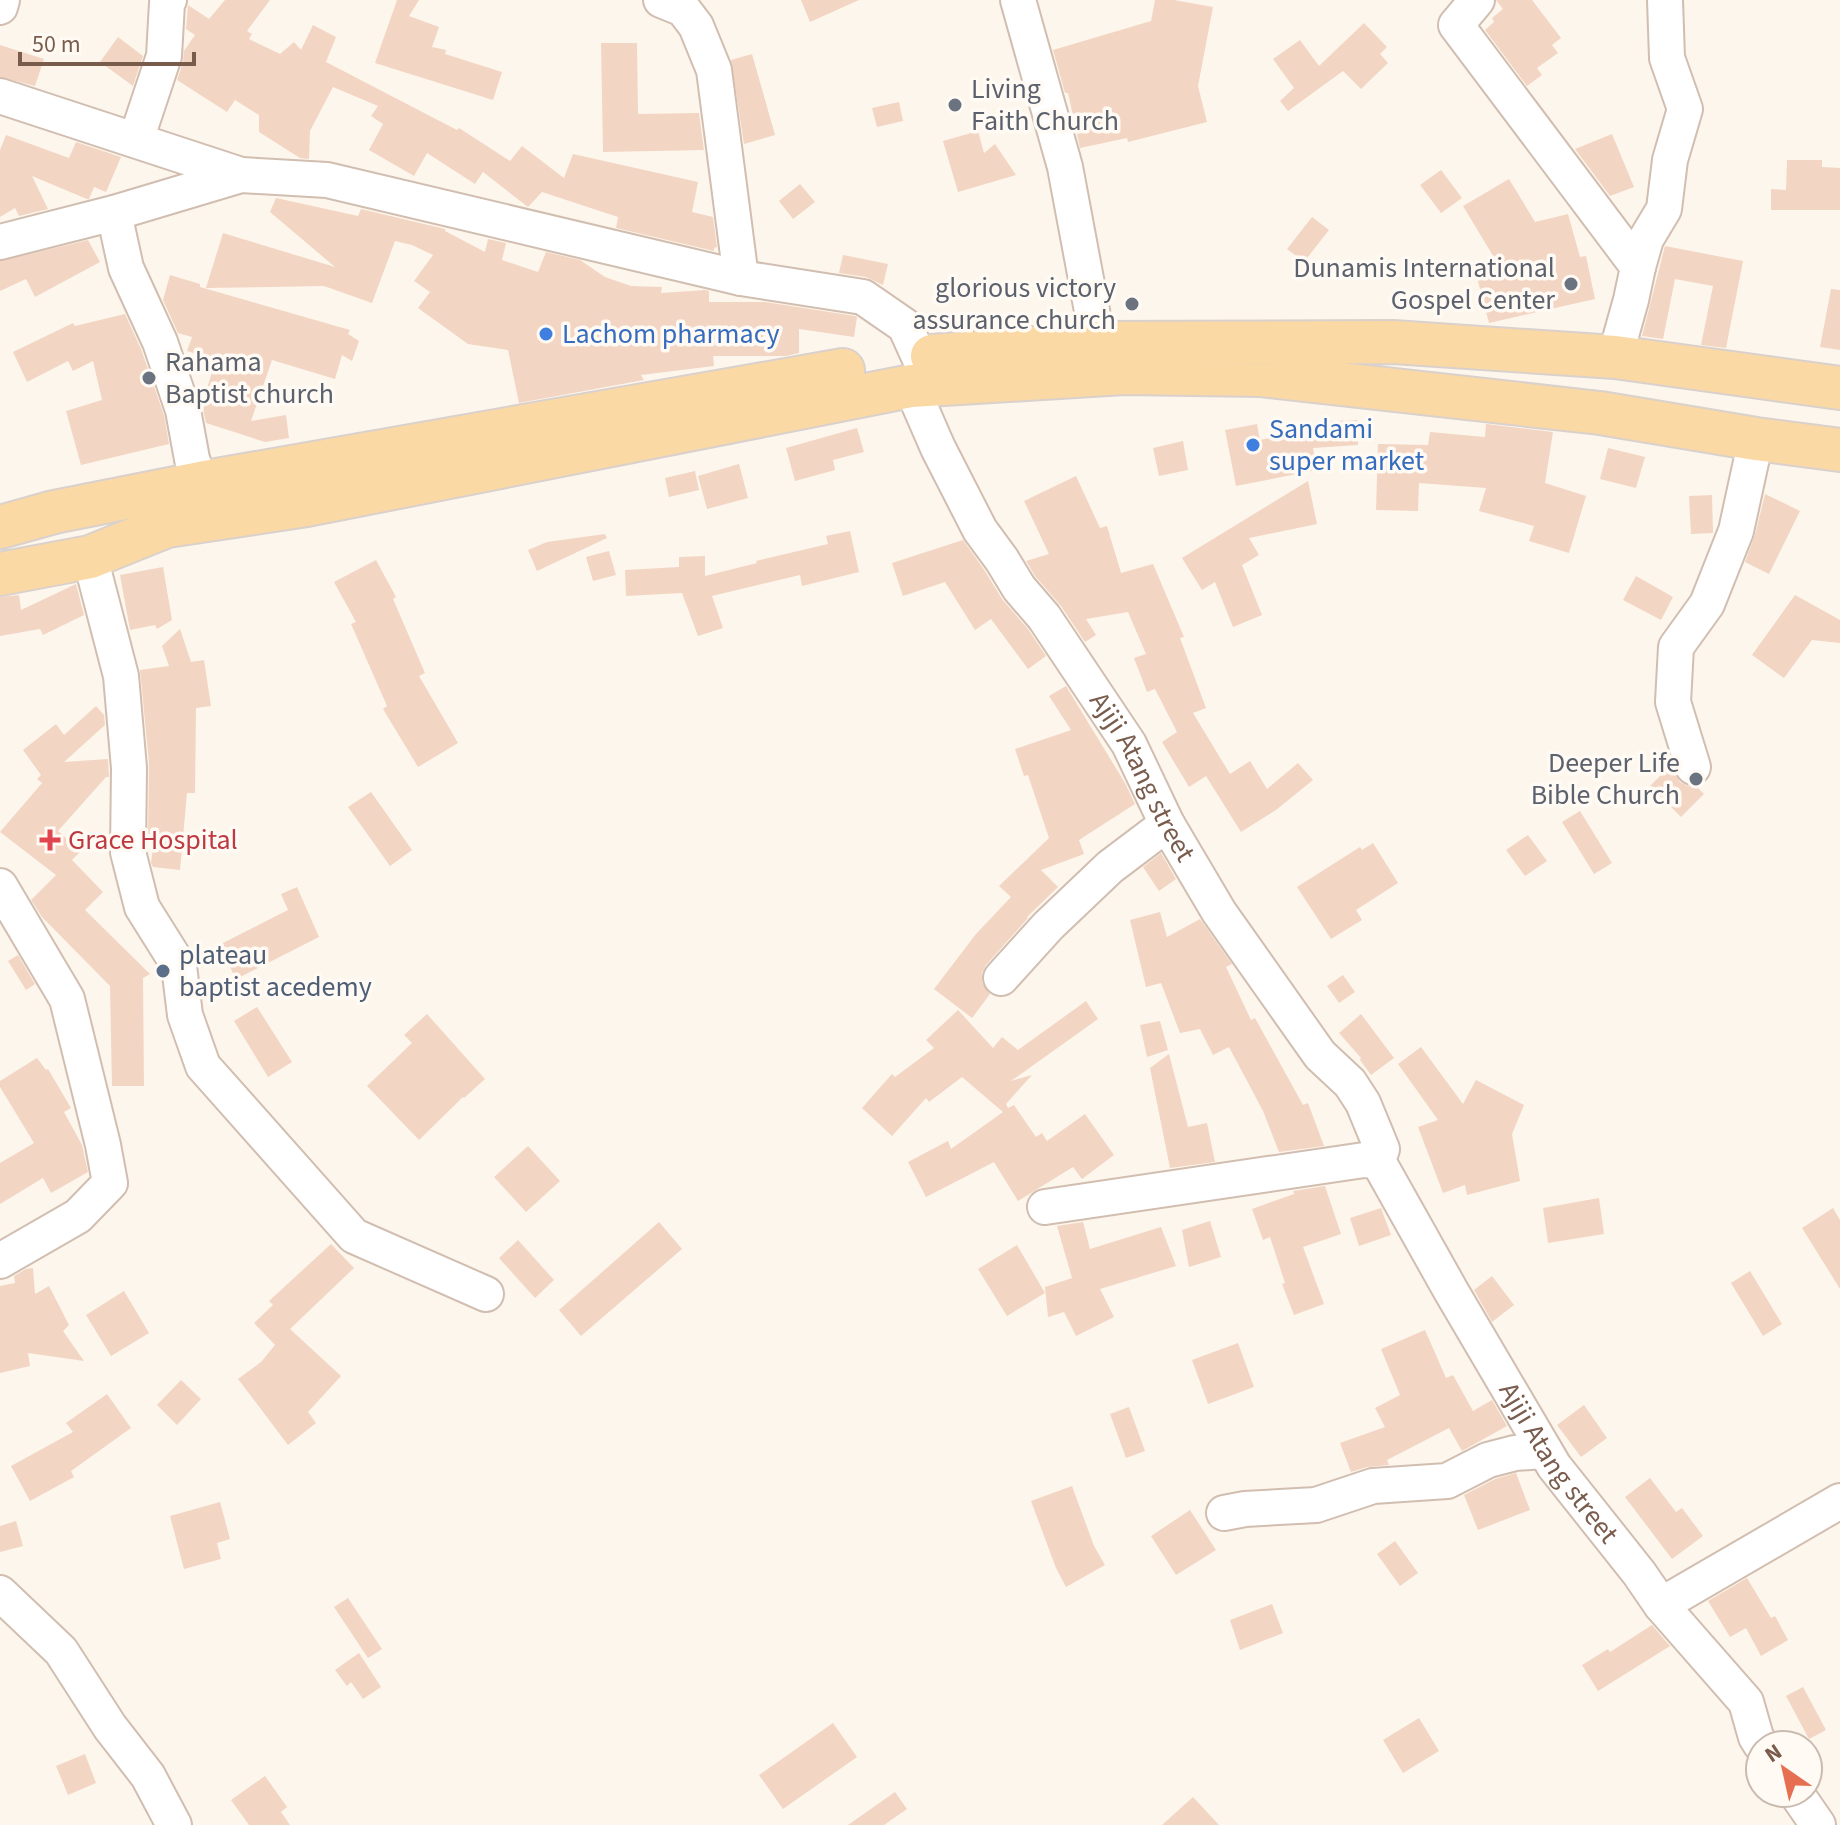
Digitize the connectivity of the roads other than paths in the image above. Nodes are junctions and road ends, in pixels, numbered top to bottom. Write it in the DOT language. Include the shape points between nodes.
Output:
graph roads {
  1 [pos="2,0"];
  2 [pos="169,0"];
  3 [pos="1018,0"];
  4 [pos="1477,0"];
  5 [pos="1665,0"];
  6 [pos="682,3"];
  7 [pos="0,7"];
  8 [pos="0,96"];
  9 [pos="136,140"];
  10 [pos="241,175"];
  11 [pos="114,213"];
  12 [pos="0,242"];
  13 [pos="1638,267"];
  14 [pos="741,278"];
  15 [pos="1098,343"];
  16 [pos="1615,357"];
  17 [pos="915,372"];
  18 [pos="1840,388"];
  19 [pos="1756,439"];
  20 [pos="1840,450"];
  21 [pos="200,483"];
  22 [pos="0,527"];
  23 [pos="90,557"];
  24 [pos="0,574"];
  25 [pos="1693,767"];
  26 [pos="1167,824"];
  27 [pos="0,886"];
  28 [pos="1001,978"];
  29 [pos="1378,1161"];
  30 [pos="1045,1207"];
  31 [pos="0,1261"];
  32 [pos="486,1294"];
  33 [pos="1545,1451"];
  34 [pos="1840,1501"];
  35 [pos="1224,1513"];
  36 [pos="0,1593"];
  37 [pos="1661,1605"];
  38 [pos="1754,1729"];
  39 [pos="174,1825"];
  1 -- 7 [label="street"];
  2 -- 9 [label="street" via="164,56"];
  3 -- 15 [label="street" via="1065,167"];
  4 -- 13 [label="street" via="1456,25"];
  5 -- 13 [label="street" via="1667,58 1685,109 1670,160 1664,209 1646,239"];
  6 -- 14 [label="street" via="714,70"];
  8 -- 9 [label="street"];
  9 -- 10 [label="street"];
  10 -- 11 [label="street"];
  10 -- 14 [label="street, Ajiji Atang street" via="327,180"];
  11 -- 12 [label="street"];
  11 -- 21 [label="street" via="126,268 183,410"];
  13 -- 16 [label="street"];
  14 -- 17 [label="street, Ajiji Atang street" via="863,297 905,326"];
  15 -- 16 [label="main road" via="1393,342"];
  15 -- 17 [label="main road"];
  16 -- 18 [label="main road"];
  17 -- 19 [label="main road" via="1260,375 1600,413"];
  17 -- 21 [label="main road"];
  17 -- 23 [label="main road" via="307,505 167,526"];
  17 -- 26 [label="street, Ajiji Atang street" via="938,448 980,530 1129,744"];
  19 -- 20 [label="main road"];
  19 -- 25 [label="street" via="1736,531 1707,604 1676,647 1673,702"];
  21 -- 22 [label="main road"];
  23 -- 24 [label="main road"];
  23 -- 32 [label="street" via="121,676 129,768 128,852 142,907 179,966 185,1015 203,1066 354,1236"];
  26 -- 28 [label="street" via="1110,867"];
  26 -- 29 [label="street, Ajiji Atang street" via="1219,912 1320,1055 1363,1103 1382,1149"];
  27 -- 31 [label="street" via="67,999 110,1183 78,1216"];
  29 -- 30 [label="street"];
  29 -- 33 [label="street, Ajiji Atang street"];
  33 -- 35 [label="street" via="1488,1460 1447,1481 1373,1486 1316,1505"];
  33 -- 37 [label="street, Ajiji Atang street"];
  34 -- 37 [label="street"];
  36 -- 39 [label="street" via="61,1651 148,1776"];
  37 -- 38 [label="street, Ajiji Atang street" via="1746,1702"];
}
